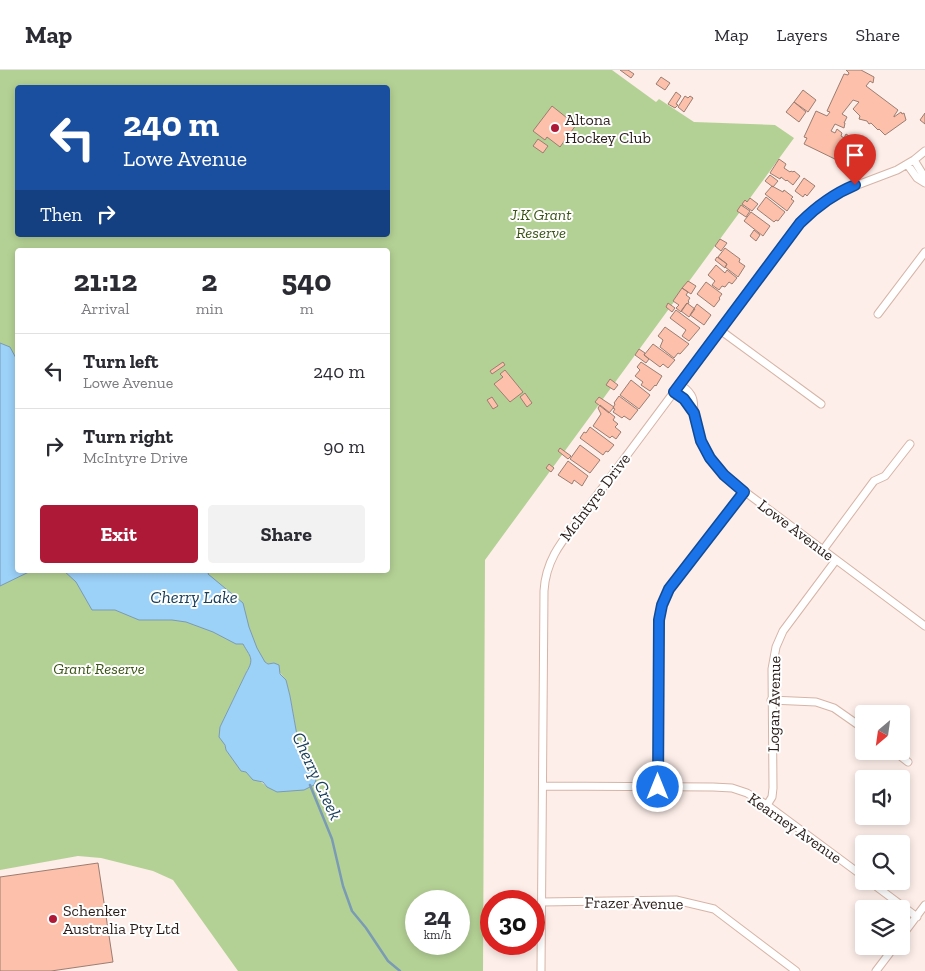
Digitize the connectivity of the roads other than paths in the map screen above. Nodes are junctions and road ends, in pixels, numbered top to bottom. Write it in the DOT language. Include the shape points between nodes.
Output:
graph roads {
  1 [pos="925,151"];
  2 [pos="914,160"];
  3 [pos="907,164"];
  4 [pos="925,178"];
  5 [pos="925,182"];
  6 [pos="925,252"];
  7 [pos="878,314"];
  8 [pos="720,330"];
  9 [pos="680,384"];
  10 [pos="674,392"];
  11 [pos="821,404"];
  12 [pos="694,413"];
  13 [pos="910,444"];
  14 [pos="744,492"];
  15 [pos="823,550"];
  16 [pos="836,560"];
  17 [pos="925,626"];
  18 [pos="771,700"];
  19 [pos="855,723"];
  20 [pos="905,760"];
  21 [pos="908,762"];
  22 [pos="543,786"];
  23 [pos="658,787"];
  24 [pos="767,805"];
  25 [pos="855,870"];
  26 [pos="542,890"];
  27 [pos="881,890"];
  28 [pos="545,902"];
  29 [pos="925,906"];
  30 [pos="916,917"];
  31 [pos="910,925"];
  32 [pos="541,955"];
  33 [pos="888,955"];
  34 [pos="541,971"];
  35 [pos="796,971"];
  36 [pos="876,971"];
  1 -- 2 [label="street, McIntyre Drive"];
  2 -- 3 [label="street, McIntyre Drive"];
  2 -- 4 [label="street"];
  3 -- 5 [label="street"];
  3 -- 8 [label="street, McIntyre Drive" via="846,189 814,209 794,230"];
  6 -- 7 [label="street"];
  8 -- 9 [label="street, McIntyre Drive"];
  8 -- 11 [label="street"];
  9 -- 10 [label="street, McIntyre Drive"];
  9 -- 12 [label="street, Lowe Avenue" via="692,396"];
  10 -- 12 [label="street, Lowe Avenue"];
  10 -- 22 [label="street, McIntyre Drive" via="559,546 548,567 544,591"];
  12 -- 14 [label="street, Lowe Avenue" via="701,441 710,458"];
  13 -- 15 [label="street" via="885,476 874,481"];
  14 -- 15 [label="street, Lowe Avenue"];
  14 -- 23 [label="street" via="669,589 662,605 659,620"];
  15 -- 16 [label="street, Lowe Avenue"];
  16 -- 17 [label="street, Lowe Avenue"];
  16 -- 18 [label="street, Logan Avenue" via="779,639 772,669"];
  18 -- 19 [label="street" via="816,702 834,708"];
  18 -- 24 [label="street, Logan Avenue" via="773,788"];
  20 -- 21 [label="street"];
  22 -- 23 [label="street, Kearney Avenue"];
  22 -- 26 [label="street, McIntyre Drive"];
  23 -- 24 [label="street, Kearney Avenue" via="732,788"];
  24 -- 25 [label="street, Kearney Avenue"];
  27 -- 30 [label="street"];
  28 -- 35 [label="street, Frazer Avenue" via="676,900 714,909"];
  29 -- 30 [label="street"];
  30 -- 31 [label="street"];
  32 -- 34 [label="street, McIntyre Drive"];
  33 -- 36 [label="street"];
}
